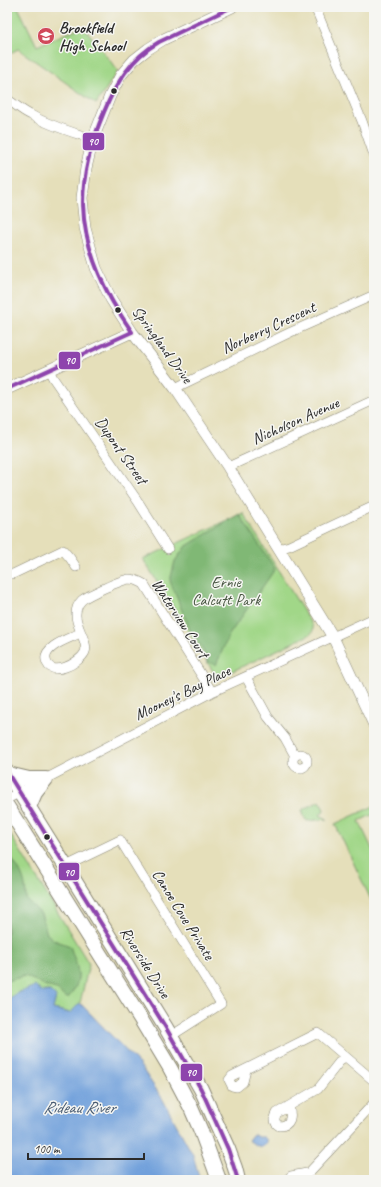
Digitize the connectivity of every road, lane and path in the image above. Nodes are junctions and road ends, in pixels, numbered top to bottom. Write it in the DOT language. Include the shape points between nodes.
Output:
graph roads {
  1 [pos="232,7"];
  2 [pos="315,7"];
  3 [pos="7,99"];
  4 [pos="93,139"];
  5 [pos="374,156"];
  6 [pos="374,296"];
  7 [pos="132,332"];
  8 [pos="49,370"];
  9 [pos="175,388"];
  10 [pos="7,389"];
  11 [pos="374,400"];
  12 [pos="228,467"];
  13 [pos="374,506"];
  14 [pos="168,549"];
  15 [pos="278,550"];
  16 [pos="76,567"];
  17 [pos="7,574"];
  18 [pos="374,618"];
  19 [pos="80,633"];
  20 [pos="333,637"];
  21 [pos="246,677"];
  22 [pos="212,692"];
  23 [pos="374,725"];
  24 [pos="295,756"];
  25 [pos="8,773"];
  26 [pos="46,779"];
  27 [pos="20,792"];
  28 [pos="7,799"];
  29 [pos="7,806"];
  30 [pos="29,807"];
  31 [pos="66,866"];
  32 [pos="171,1036"];
  33 [pos="344,1056"];
  34 [pos="246,1070"];
  35 [pos="374,1081"];
  36 [pos="374,1103"];
  37 [pos="289,1107"];
  38 [pos="238,1176"];
  39 [pos="305,1177"];
  40 [pos="219,1180"];
  41 [pos="288,1180"];
  1 -- 4 [label="street, Springland Drive" via="164,39 134,60 121,75 110,96"];
  2 -- 5 [label="street" via="360,114"];
  3 -- 4 [label="street" via="30,115"];
  4 -- 7 [label="street, Springland Drive" via="82,192 85,228 96,268 111,299"];
  6 -- 9 [label="street, Norberry Crescent" via="291,332"];
  7 -- 8 [label="street"];
  7 -- 9 [label="street, Springland Drive"];
  8 -- 10 [label="street"];
  8 -- 14 [label="street, Dupont Street" via="140,502"];
  9 -- 12 [label="street, Springland Drive"];
  11 -- 12 [label="street, Nicholson Avenue"];
  12 -- 15 [label="street, Springland Drive"];
  13 -- 15 [label="street"];
  15 -- 20 [label="street, Springland Drive"];
  16 -- 17 [label="street" via="63,550 13,574"];
  18 -- 20 [label="street, Mooney's Bay Place"];
  19 -- 19 [label="street, Waterview Court" via="86,645 80,658 63,669 51,667 46,658 48,650"];
  19 -- 22 [label="street, Waterview Court" via="76,614 82,600 119,582 137,580 144,584"];
  20 -- 21 [label="street, Mooney's Bay Place"];
  20 -- 23 [label="street, Springland Drive"];
  21 -- 22 [label="street, Mooney's Bay Place"];
  21 -- 24 [label="street"];
  22 -- 26 [label="street, Mooney's Bay Place"];
  25 -- 26 [label="main road" via="29,779"];
  25 -- 27 [label="main road, Riverside Drive"];
  26 -- 27 [label="street, Mooney's Bay Place"];
  26 -- 30 [label="main road" via="35,793"];
  27 -- 28 [label="street, Mooney's Bay Place"];
  27 -- 30 [label="main road, Riverside Drive"];
  29 -- 40 [label="main road" via="170,1068 201,1131"];
  30 -- 31 [label="main road, Riverside Drive"];
  31 -- 32 [label="main road, Riverside Drive"];
  31 -- 32 [label="street, Canoe Cove Private" via="120,840 222,1004"];
  32 -- 38 [label="main road, Riverside Drive" via="209,1105"];
  33 -- 34 [label="street" via="318,1033"];
  33 -- 35 [label="street"];
  33 -- 37 [label="street" via="318,1088"];
  36 -- 39 [label="street"];
  39 -- 41 [label="street" via="291,1176"];
}
